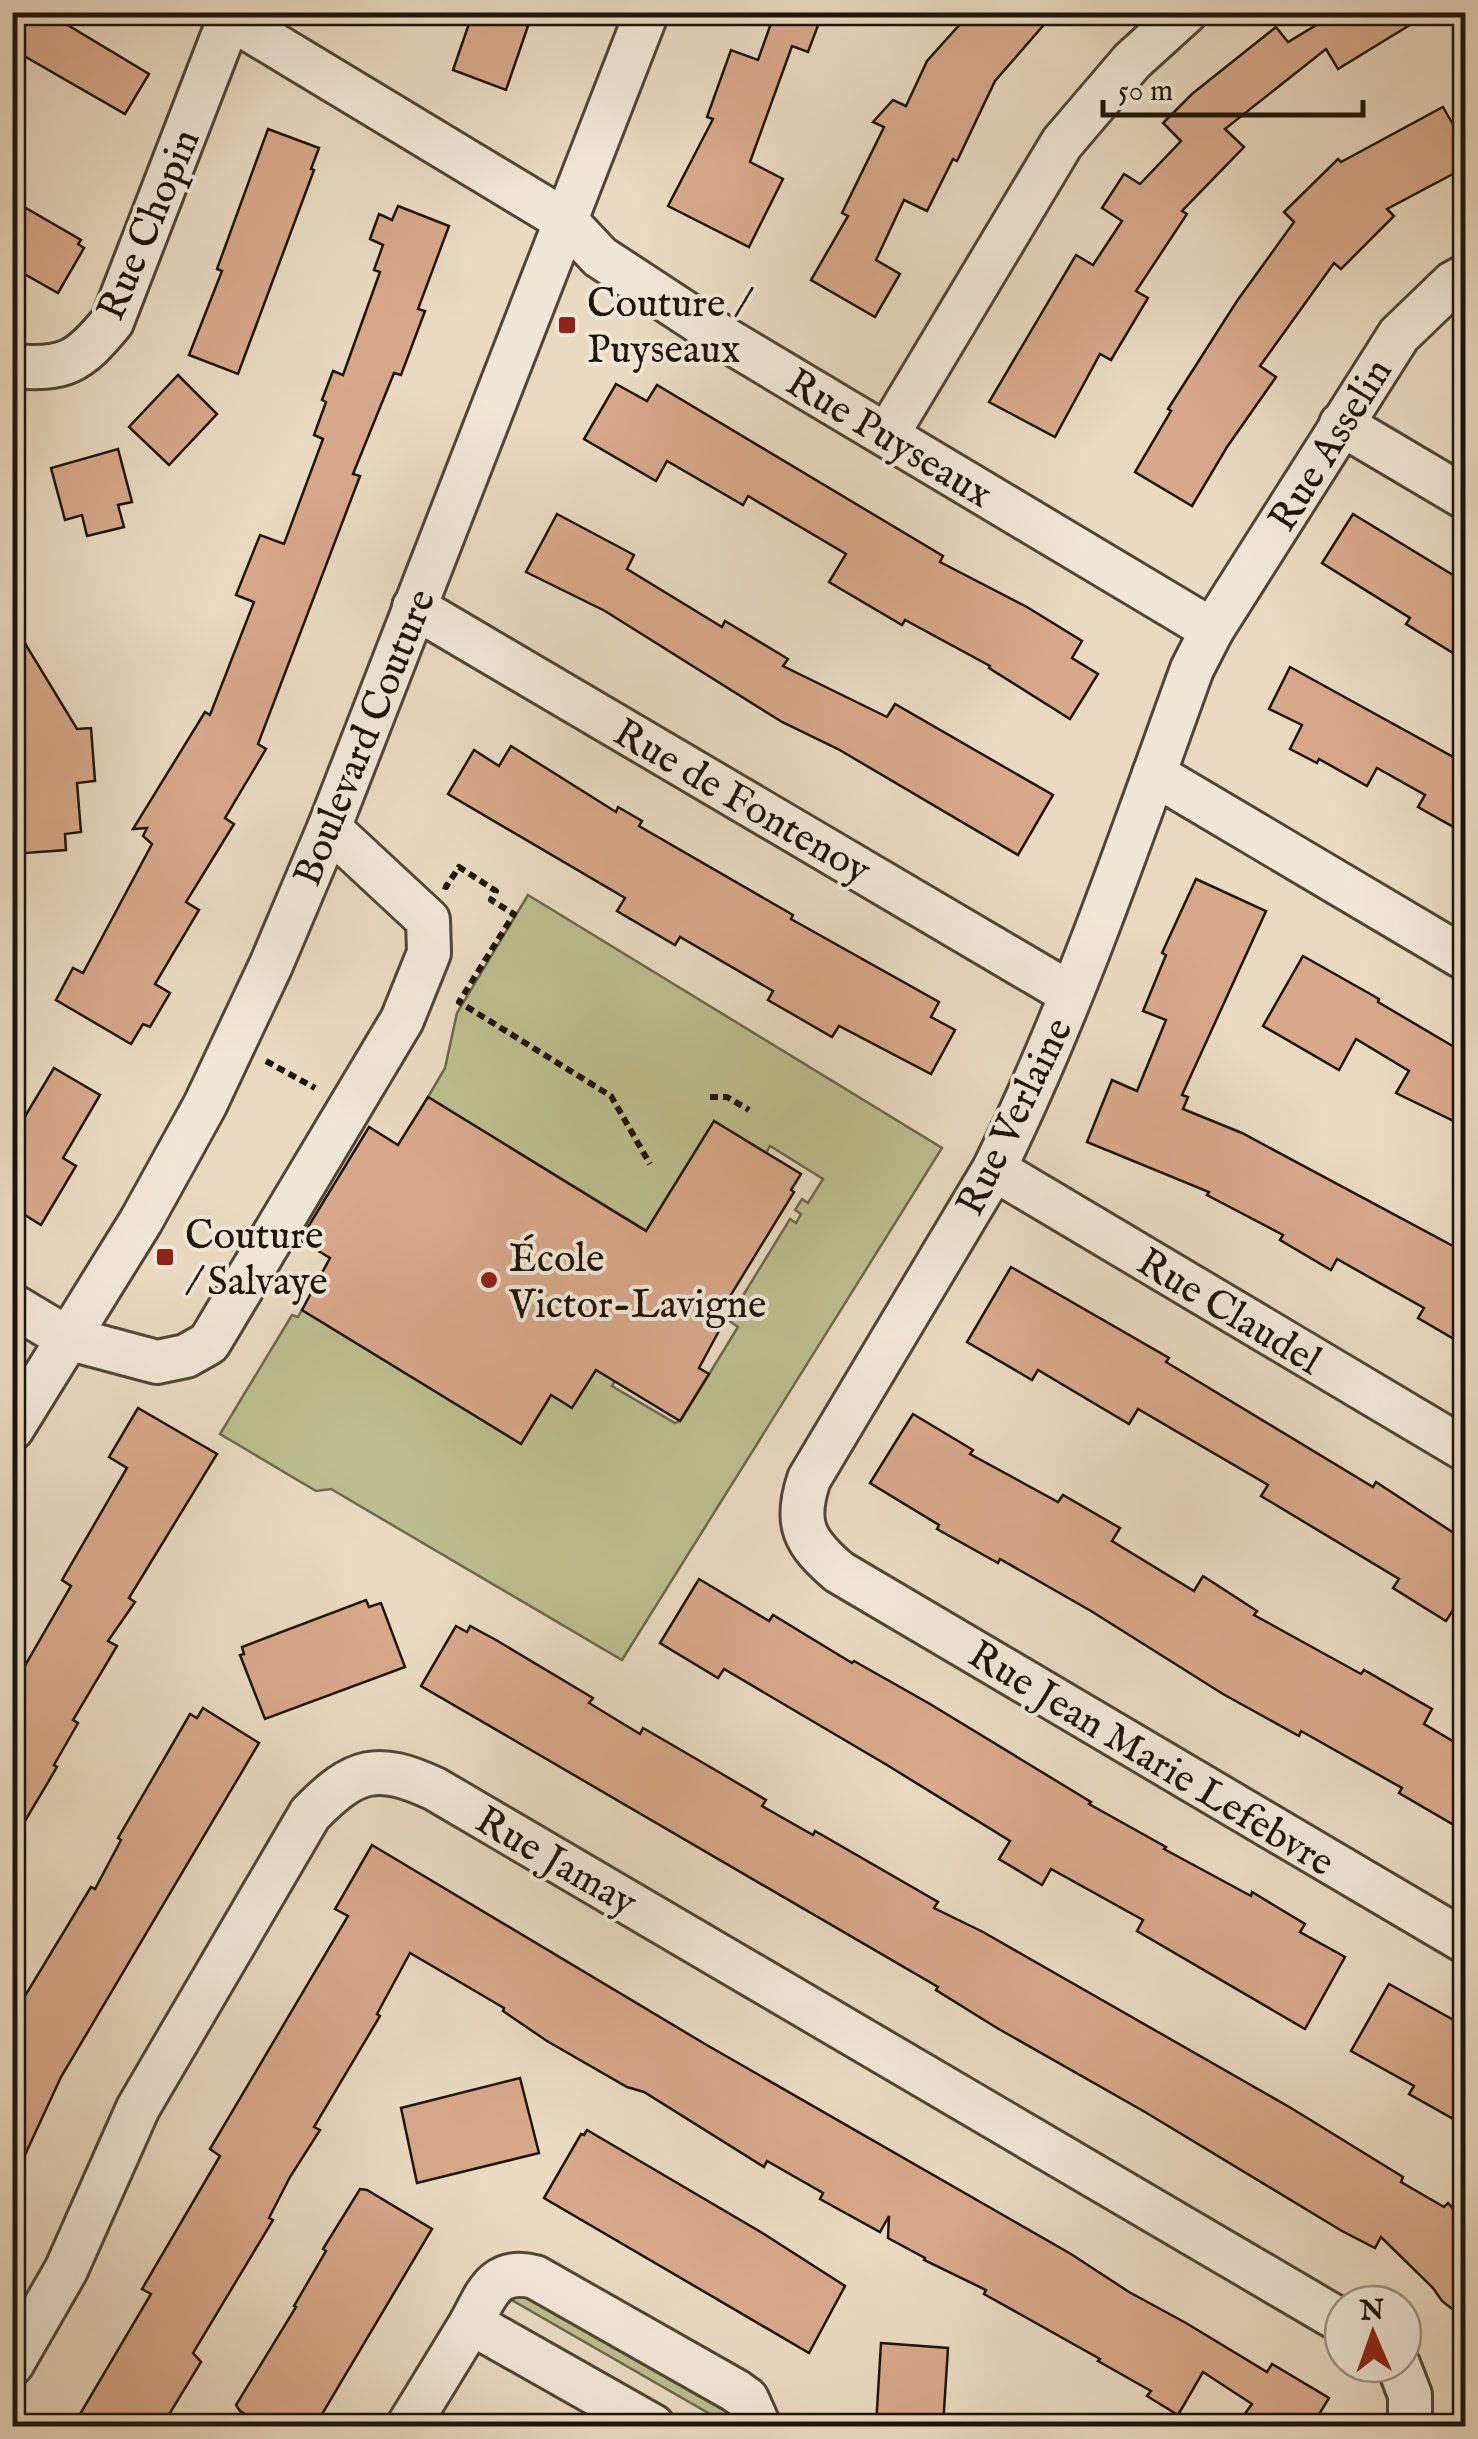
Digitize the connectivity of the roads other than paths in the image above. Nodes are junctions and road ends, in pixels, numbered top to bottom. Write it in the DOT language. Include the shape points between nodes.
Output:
graph roads {
  1 [pos="647,12"];
  2 [pos="1186,12"];
  3 [pos="227,14"];
  4 [pos="566,221"];
  5 [pos="1466,276"];
  6 [pos="12,366"];
  7 [pos="1341,424"];
  8 [pos="887,435"];
  9 [pos="1466,498"];
  10 [pos="414,607"];
  11 [pos="1212,630"];
  12 [pos="1154,774"];
  13 [pos="329,828"];
  14 [pos="1466,959"];
  15 [pos="1071,994"];
  16 [pos="994,1169"];
  17 [pos="12,1305"];
  18 [pos="67,1338"];
  19 [pos="12,1429"];
  20 [pos="1466,1450"];
  21 [pos="838,1572"];
  22 [pos="1466,1942"];
  23 [pos="1323,2310"];
  24 [pos="471,2322"];
  25 [pos="12,2364"];
  26 [pos="1406,2384"];
  27 [pos="408,2426"];
  28 [pos="653,2426"];
  29 [pos="759,2426"];
  30 [pos="1410,2426"];
  1 -- 4 [label="street, Boulevard Couture"];
  2 -- 8 [label="street" via="1132,61 1062,143"];
  3 -- 4 [label="street, Rue Puyseaux"];
  3 -- 6 [label="street, Rue Chopin" via="112,322 86,353 48,370"];
  4 -- 8 [label="street, Rue Puyseaux" via="600,257"];
  4 -- 10 [label="street, Boulevard Couture"];
  5 -- 7 [label="street, Rue Asselin" via="1399,335"];
  7 -- 9 [label="street"];
  7 -- 11 [label="street, Rue Asselin"];
  8 -- 11 [label="street, Rue Puyseaux"];
  10 -- 13 [label="street, Boulevard Couture"];
  10 -- 15 [label="street, Rue de Fontenoy"];
  11 -- 12 [label="street, Rue Verlaine"];
  12 -- 14 [label="street"];
  12 -- 15 [label="street, Rue Verlaine"];
  13 -- 18 [label="street, Boulevard Couture" via="205,1105"];
  13 -- 18 [label="street" via="428,920 429,953 402,1020 208,1343 157,1362"];
  15 -- 16 [label="street, Rue Verlaine"];
  16 -- 20 [label="street, Rue Claudel"];
  16 -- 21 [label="street, Rue Verlaine" via="809,1479 801,1504 803,1530"];
  17 -- 18 [label="street"];
  18 -- 19 [label="street, Boulevard Couture"];
  21 -- 22 [label="street, Rue Jean Marie Lefebvre"];
  23 -- 25 [label="street, Rue Jamay" via="435,1788 402,1774 368,1772 335,1788 310,1814 138,2108 66,2270"];
  24 -- 27 [label="street"];
  24 -- 28 [label="street"];
  24 -- 29 [label="street" via="496,2282 507,2275 535,2278 736,2390"];
  26 -- 30 [label="street"];
}
